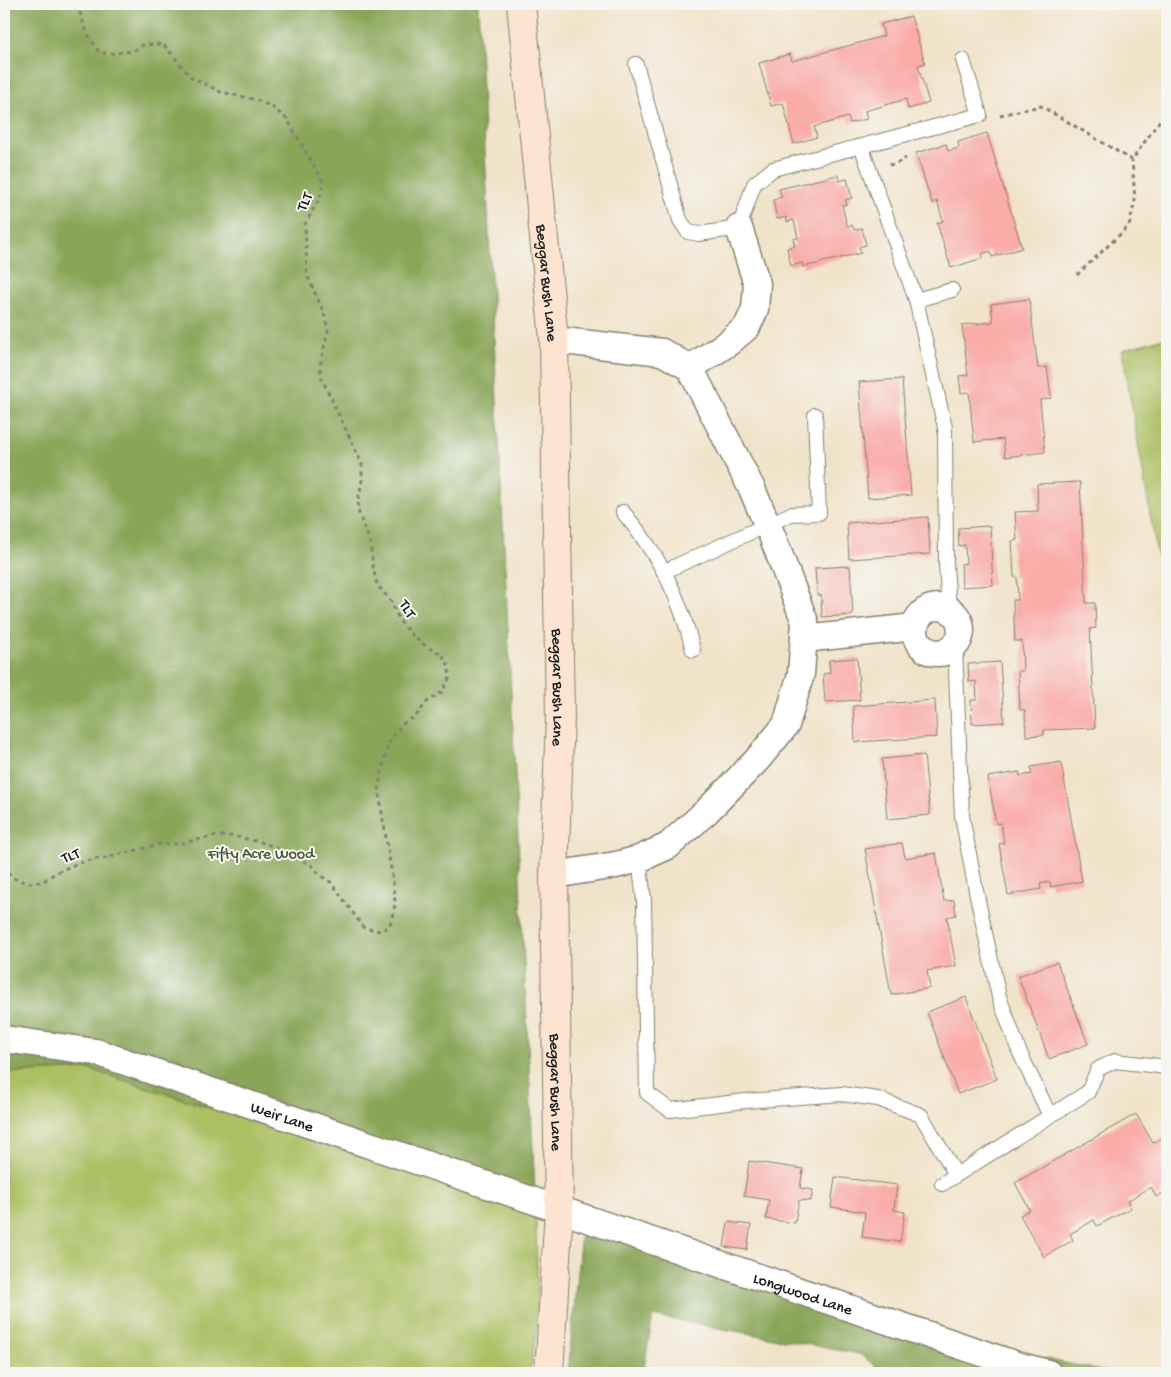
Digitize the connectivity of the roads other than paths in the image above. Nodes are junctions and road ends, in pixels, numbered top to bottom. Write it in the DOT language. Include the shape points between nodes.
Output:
graph roads {
  1 [pos="521,4"];
  2 [pos="963,60"];
  3 [pos="636,64"];
  4 [pos="861,146"];
  5 [pos="739,228"];
  6 [pos="952,290"];
  7 [pos="916,300"];
  8 [pos="554,340"];
  9 [pos="690,368"];
  10 [pos="815,415"];
  11 [pos="623,512"];
  12 [pos="768,525"];
  13 [pos="664,571"];
  14 [pos="948,609"];
  15 [pos="915,627"];
  16 [pos="804,639"];
  17 [pos="955,647"];
  18 [pos="693,650"];
  19 [pos="639,859"];
  20 [pos="554,875"];
  21 [pos="4,1039"];
  22 [pos="1167,1067"];
  23 [pos="1050,1116"];
  24 [pos="956,1175"];
  25 [pos="942,1184"];
  26 [pos="559,1209"];
  27 [pos="549,1373"];
  28 [pos="1048,1373"];
  1 -- 8 [label="main road, Beggar Bush Lane"];
  2 -- 4 [label="lane" via="980,115"];
  3 -- 5 [label="lane" via="680,220 688,232 699,234"];
  4 -- 5 [label="lane" via="773,169 754,184"];
  4 -- 7 [label="lane"];
  5 -- 9 [label="street" via="757,284 755,309 747,327"];
  6 -- 7 [label="lane"];
  7 -- 14 [label="lane" via="945,428"];
  8 -- 9 [label="street" via="662,352"];
  8 -- 20 [label="main road, Beggar Bush Lane" via="560,718"];
  9 -- 12 [label="street"];
  10 -- 12 [label="lane" via="819,513 791,514"];
  11 -- 13 [label="lane"];
  12 -- 13 [label="lane"];
  12 -- 16 [label="street" via="805,622"];
  13 -- 18 [label="lane" via="682,609"];
  14 -- 15 [label="street" via="934,607 922,614"];
  14 -- 17 [label="street" via="959,619 962,633"];
  15 -- 16 [label="street"];
  15 -- 17 [label="street" via="918,642 928,652 943,653"];
  16 -- 19 [label="street" via="801,674 786,725 757,760 700,817 668,846"];
  17 -- 23 [label="lane" via="962,816 989,952 999,997 1019,1051"];
  19 -- 20 [label="street"];
  19 -- 24 [label="lane" via="644,900 647,1093 670,1110 842,1094 878,1099 922,1115"];
  20 -- 26 [label="main road, Beggar Bush Lane"];
  21 -- 26 [label="street, Weir Lane" via="96,1052"];
  22 -- 23 [label="lane" via="1115,1061 1098,1069 1088,1092"];
  23 -- 24 [label="lane"];
  24 -- 25 [label="lane"];
  26 -- 27 [label="main road, Beggar Bush Lane"];
  26 -- 28 [label="street, Longwood Lane"];
}
